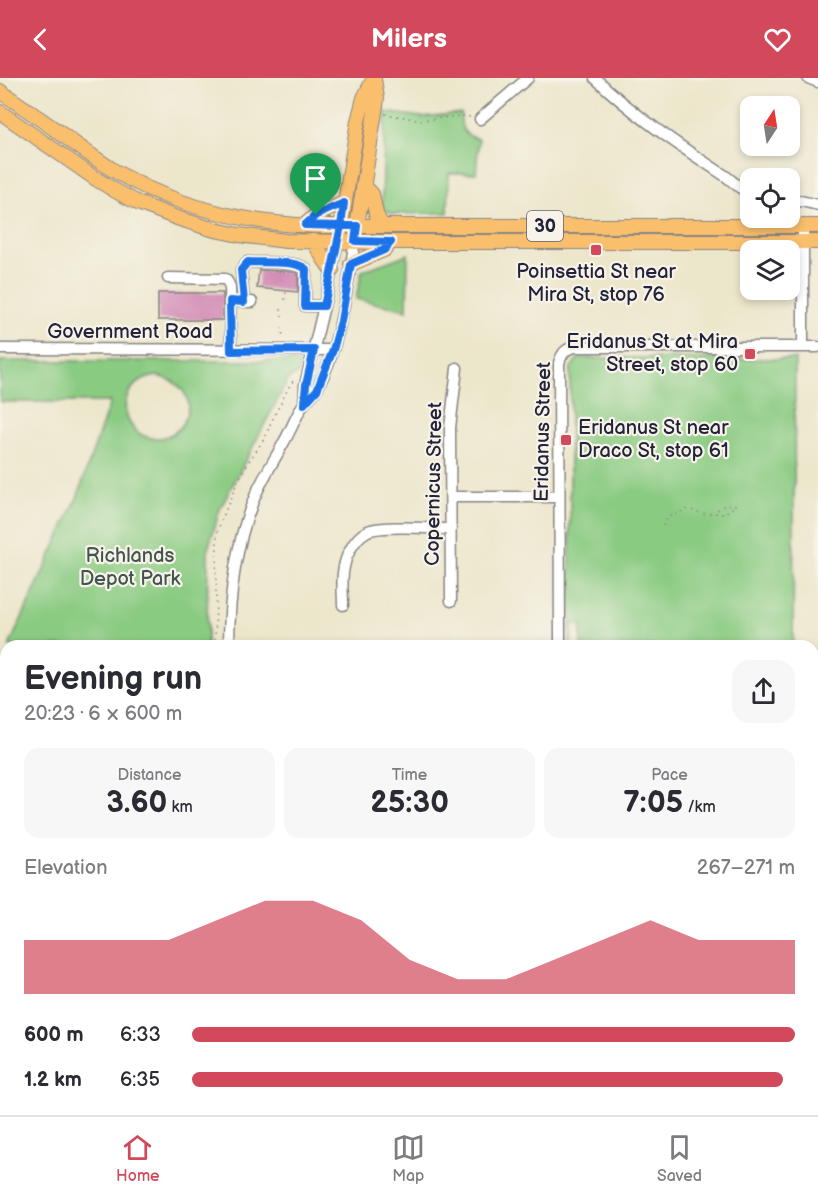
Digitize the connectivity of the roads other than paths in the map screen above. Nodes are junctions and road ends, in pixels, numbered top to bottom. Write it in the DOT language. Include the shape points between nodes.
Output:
graph roads {
  1 [pos="528,78"];
  2 [pos="595,78"];
  3 [pos="808,78"];
  4 [pos="374,79"];
  5 [pos="818,82"];
  6 [pos="0,91"];
  7 [pos="0,112"];
  8 [pos="480,119"];
  9 [pos="363,185"];
  10 [pos="740,186"];
  11 [pos="800,201"];
  12 [pos="344,203"];
  13 [pos="818,205"];
  14 [pos="305,225"];
  15 [pos="341,226"];
  16 [pos="357,226"];
  17 [pos="382,226"];
  18 [pos="803,226"];
  19 [pos="818,226"];
  20 [pos="313,241"];
  21 [pos="338,241"];
  22 [pos="355,241"];
  23 [pos="391,242"];
  24 [pos="802,242"];
  25 [pos="818,242"];
  26 [pos="351,264"];
  27 [pos="332,270"];
  28 [pos="168,278"];
  29 [pos="230,301"];
  30 [pos="324,306"];
  31 [pos="803,347"];
  32 [pos="818,347"];
  33 [pos="0,349"];
  34 [pos="314,350"];
  35 [pos="333,350"];
  36 [pos="231,351"];
  37 [pos="457,368"];
  38 [pos="304,404"];
  39 [pos="451,497"];
  40 [pos="559,497"];
  41 [pos="451,529"];
  42 [pos="451,601"];
  43 [pos="343,605"];
  44 [pos="229,640"];
  45 [pos="560,640"];
  1 -- 8 [label="street"];
  2 -- 10 [label="street" via="645,122"];
  3 -- 5 [label="street"];
  4 -- 9 [label="main road" via="377,99"];
  4 -- 12 [label="main road" via="358,121"];
  6 -- 14 [label="main road, 30" via="112,169 161,194 228,216"];
  7 -- 20 [label="main road, 30" via="96,180 138,203 193,224 239,235"];
  9 -- 16 [label="main road"];
  9 -- 17 [label="main road" via="372,194"];
  11 -- 13 [label="street"];
  12 -- 14 [label="main road" via="316,215"];
  12 -- 15 [label="main road"];
  14 -- 15 [label="main road, 30"];
  15 -- 16 [label="main road, 30"];
  15 -- 21 [label="main road"];
  16 -- 17 [label="main road, 30"];
  16 -- 22 [label="main road"];
  17 -- 18 [label="main road, 30"];
  18 -- 19 [label="main road, 30"];
  18 -- 24 [label="street"];
  20 -- 21 [label="main road, 30"];
  20 -- 27 [label="main road"];
  21 -- 22 [label="main road, 30"];
  21 -- 27 [label="street"];
  22 -- 23 [label="main road, 30"];
  22 -- 26 [label="street"];
  23 -- 24 [label="main road, 30"];
  23 -- 26 [label="main road" via="384,250"];
  24 -- 25 [label="main road, 30"];
  24 -- 31 [label="street"];
  26 -- 35 [label="street"];
  27 -- 30 [label="street"];
  28 -- 29 [label="street" via="225,279 230,286"];
  29 -- 30 [label="street" via="248,302 241,270 248,262 291,264 306,269 305,306"];
  29 -- 36 [label="street"];
  30 -- 34 [label="street"];
  31 -- 32 [label="street"];
  31 -- 40 [label="street, Eridanus Street" via="566,350 560,363"];
  33 -- 36 [label="street, Government Road"];
  34 -- 35 [label="street, Government Road"];
  34 -- 36 [label="street, Government Road"];
  34 -- 38 [label="street"];
  35 -- 38 [label="street" via="317,390"];
  37 -- 39 [label="street, Copernicus Street" via="450,428"];
  38 -- 44 [label="street" via="261,484 243,531 231,598"];
  39 -- 40 [label="street"];
  39 -- 41 [label="street, Copernicus Street"];
  40 -- 45 [label="street, Eridanus Street"];
  41 -- 42 [label="street, Copernicus Street"];
  41 -- 43 [label="street" via="377,528 365,532 344,566"];
}
